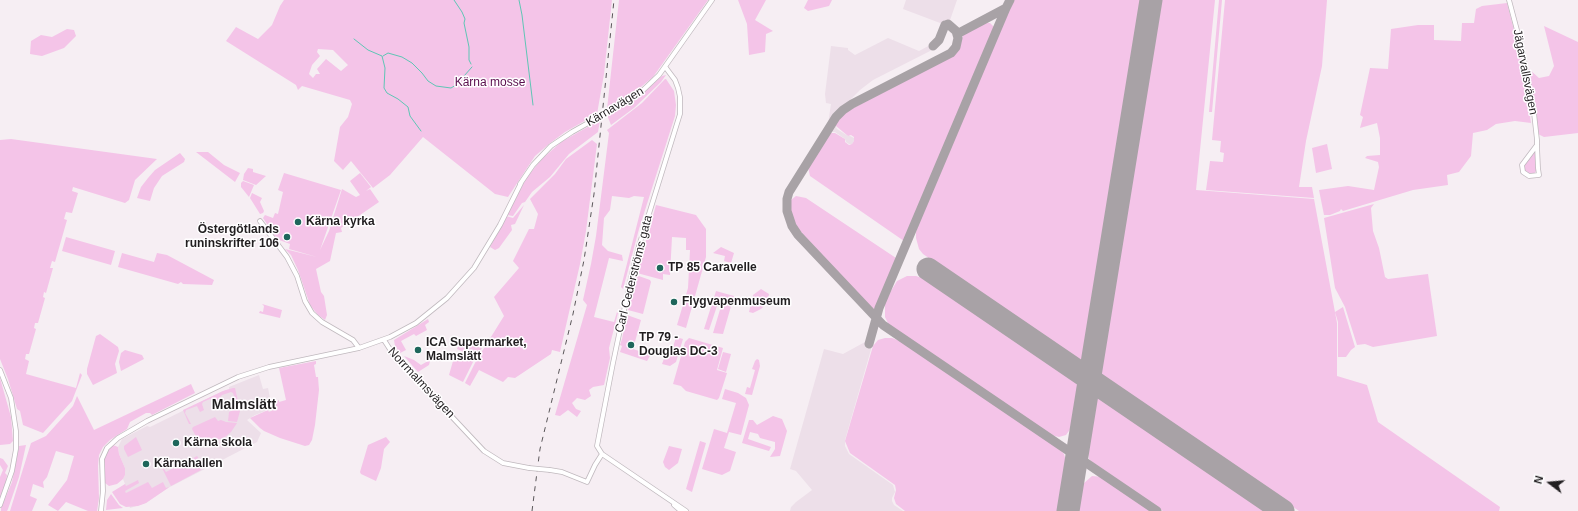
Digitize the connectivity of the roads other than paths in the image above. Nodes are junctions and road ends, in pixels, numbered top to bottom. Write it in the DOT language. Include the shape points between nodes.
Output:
graph roads {
  1 [pos="712,0"];
  2 [pos="1509,0"];
  3 [pos="666,68"];
  4 [pos="1537,145"];
  5 [pos="260,221"];
  6 [pos="384,340"];
  7 [pos="359,348"];
  8 [pos="0,370"];
  9 [pos="602,454"];
  10 [pos="660,493"];
  11 [pos="0,505"];
  12 [pos="101,511"];
  13 [pos="681,511"];
  14 [pos="686,511"];
  1 -- 3 [label="street, Kärnavägen"];
  2 -- 4 [label="street, Jägarvallsvägen" via="1529,85"];
  3 -- 6 [label="street, Kärnavägen, bridge" via="646,88 625,103 552,146 533,165 509,201 494,237 462,283 416,323"];
  3 -- 9 [label="street, Carl Cederströms gata" via="678,88 680,114 630,282 597,443"];
  4 -- 4 [label="street, Jägarvallsvägen" via="1522,165 1523,172 1529,176 1539,175"];
  5 -- 7 [label="street" via="287,257 312,313 322,322 353,340"];
  6 -- 7 [label="street, Norrmalmsvägen"];
  6 -- 9 [label="street, Norrmalmsvägen, bridge" via="393,354 484,450 503,463 562,472 587,482"];
  7 -- 12 [label="street, Norrmalmsvägen" via="252,371 185,402 118,438 107,448 102,459"];
  8 -- 11 [label="street" via="12,403 16,443 11,478"];
  9 -- 10 [label="street"];
  10 -- 13 [label="street"];
  10 -- 14 [label="street"];
}
